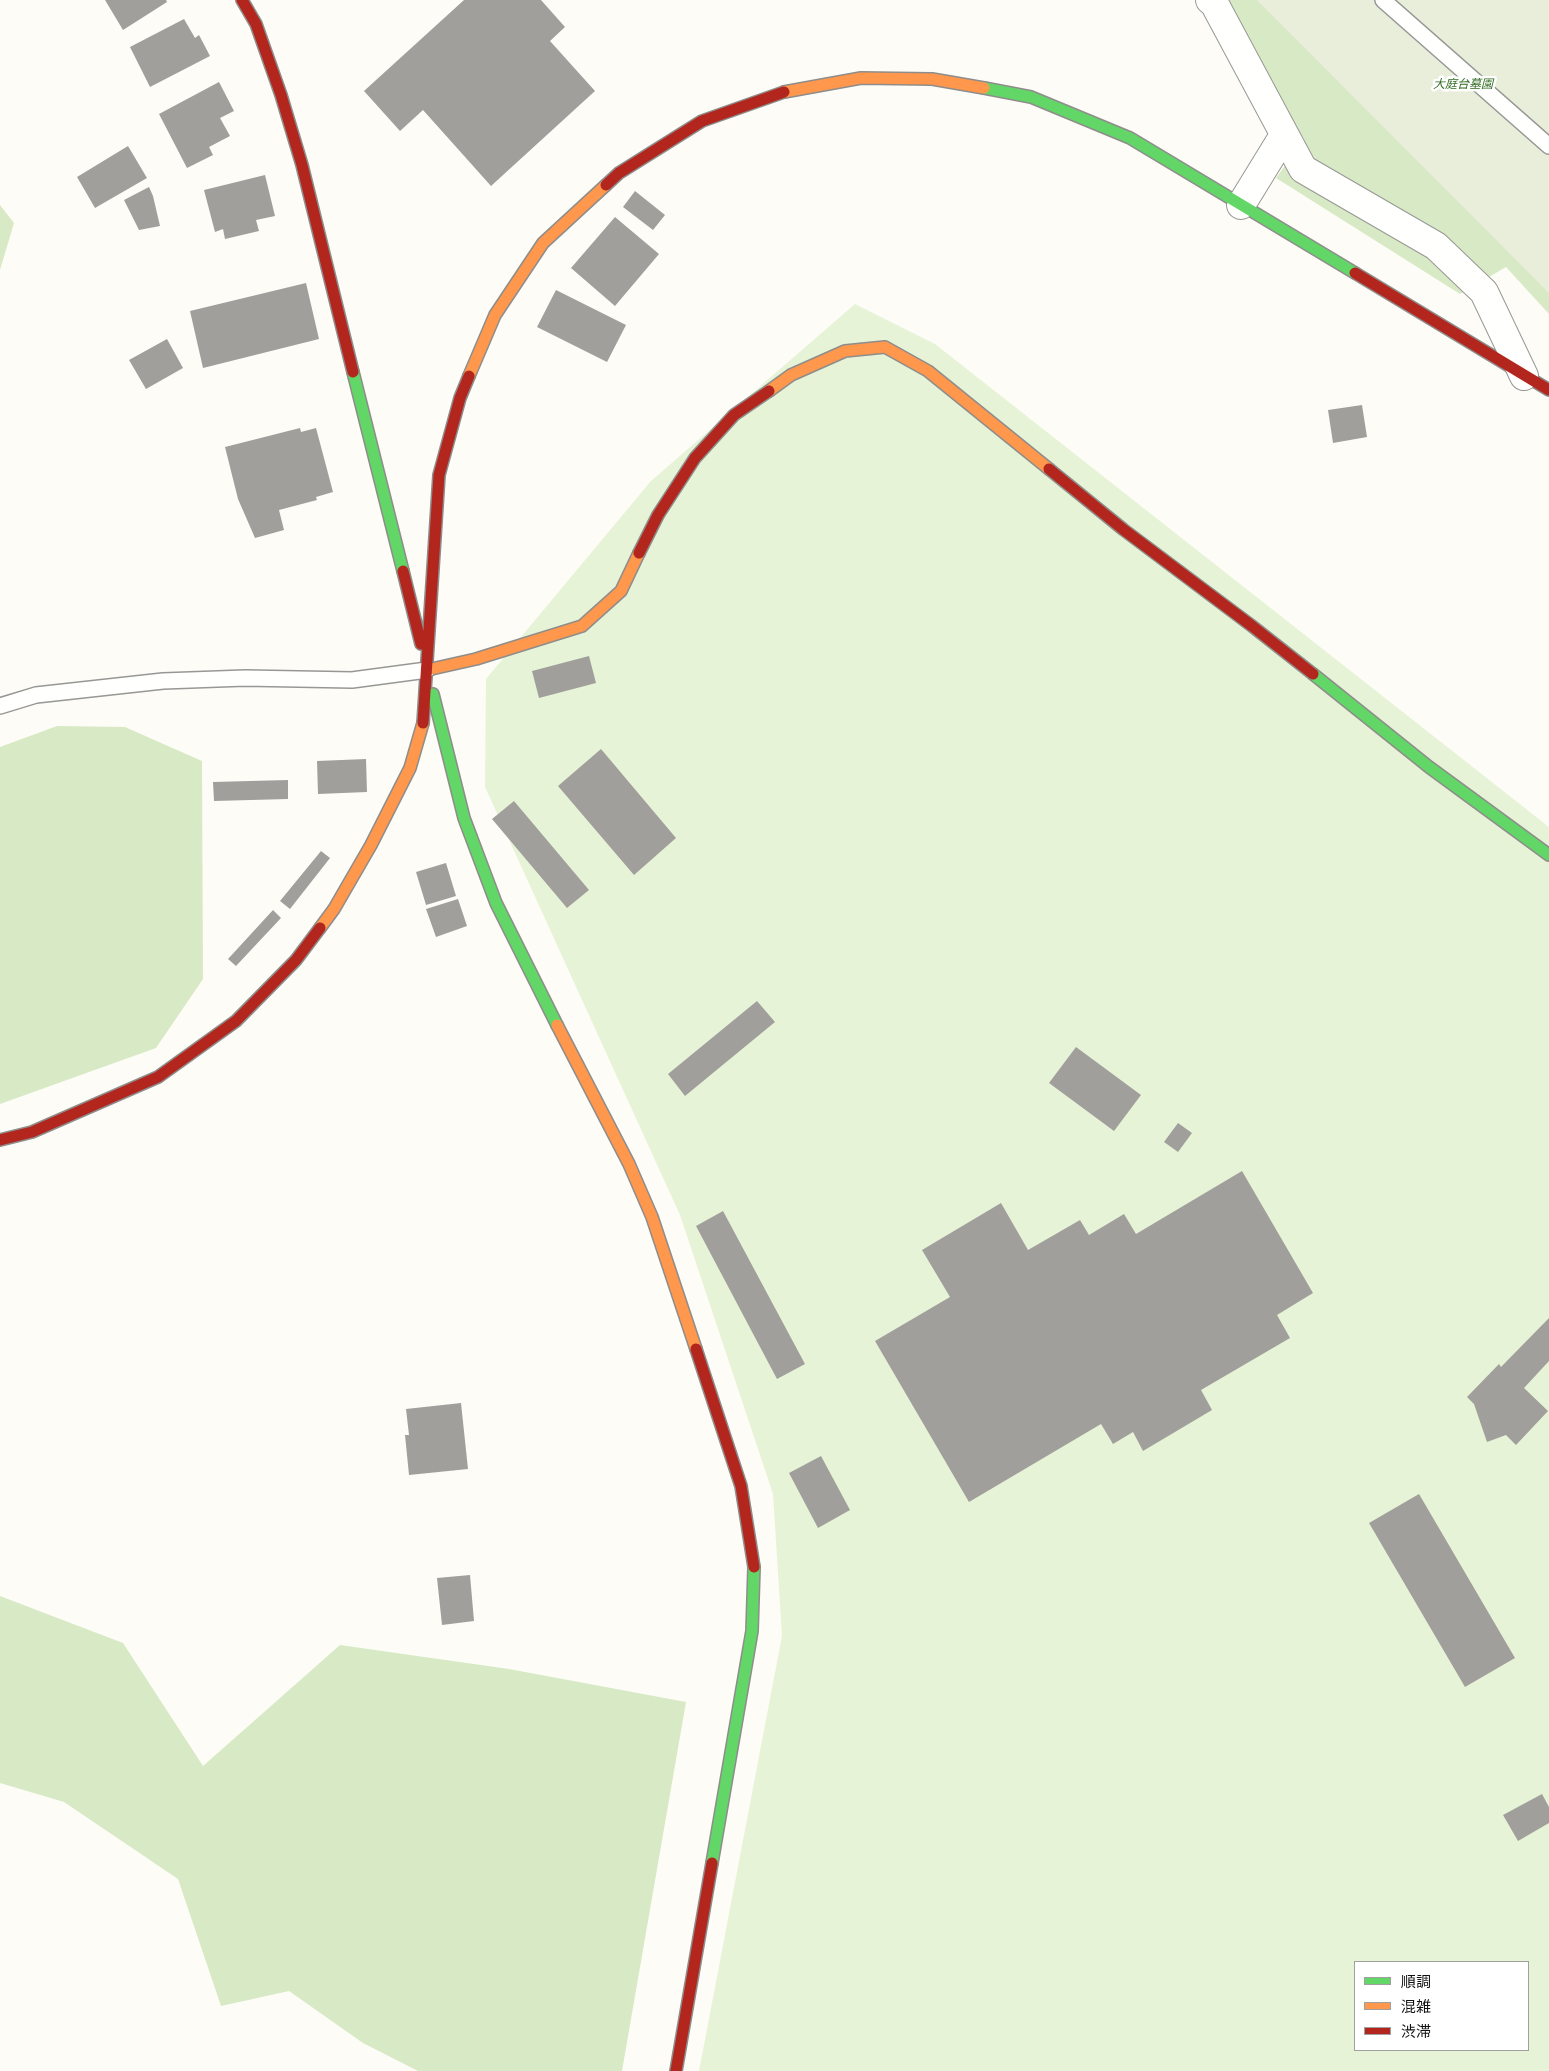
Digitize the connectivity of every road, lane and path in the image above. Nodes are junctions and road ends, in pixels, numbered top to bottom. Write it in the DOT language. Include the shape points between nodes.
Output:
graph roads {
  1 [pos="242,0"];
  2 [pos="1210,0"];
  3 [pos="1383,0"];
  4 [pos="1284,134"];
  5 [pos="1549,146"];
  6 [pos="1241,204"];
  7 [pos="1524,376"];
  8 [pos="1549,390"];
  9 [pos="427,670"];
  10 [pos="0,706"];
  11 [pos="1549,854"];
  12 [pos="0,1140"];
  13 [pos="676,2071"];
  1 -- 9 [label="street" via="256,24 302,165"];
  2 -- 4 [label="street"];
  3 -- 5 [label="lane"];
  4 -- 6 [label="street"];
  4 -- 7 [label="street" via="1303,169 1436,246 1484,292"];
  6 -- 7 [label="street"];
  6 -- 9 [label="street" via="1130,138 1040,100 932,79 861,78 779,92 702,121 619,173 543,243 495,315 460,398 440,474"];
  7 -- 8 [label="street"];
  9 -- 10 [label="lane" via="352,680 245,678 163,681 36,695"];
  9 -- 11 [label="street" via="476,659 582,626 621,591 658,515 695,458 734,415 791,375 845,351 885,348 928,371 1124,530 1252,626 1429,767"];
  9 -- 12 [label="street" via="423,724 410,768 334,909 296,960 236,1021 158,1077 40,1129"];
  9 -- 13 [label="street" via="464,818 496,903 630,1164 652,1217 741,1486 754,1561 752,1632"];
}
